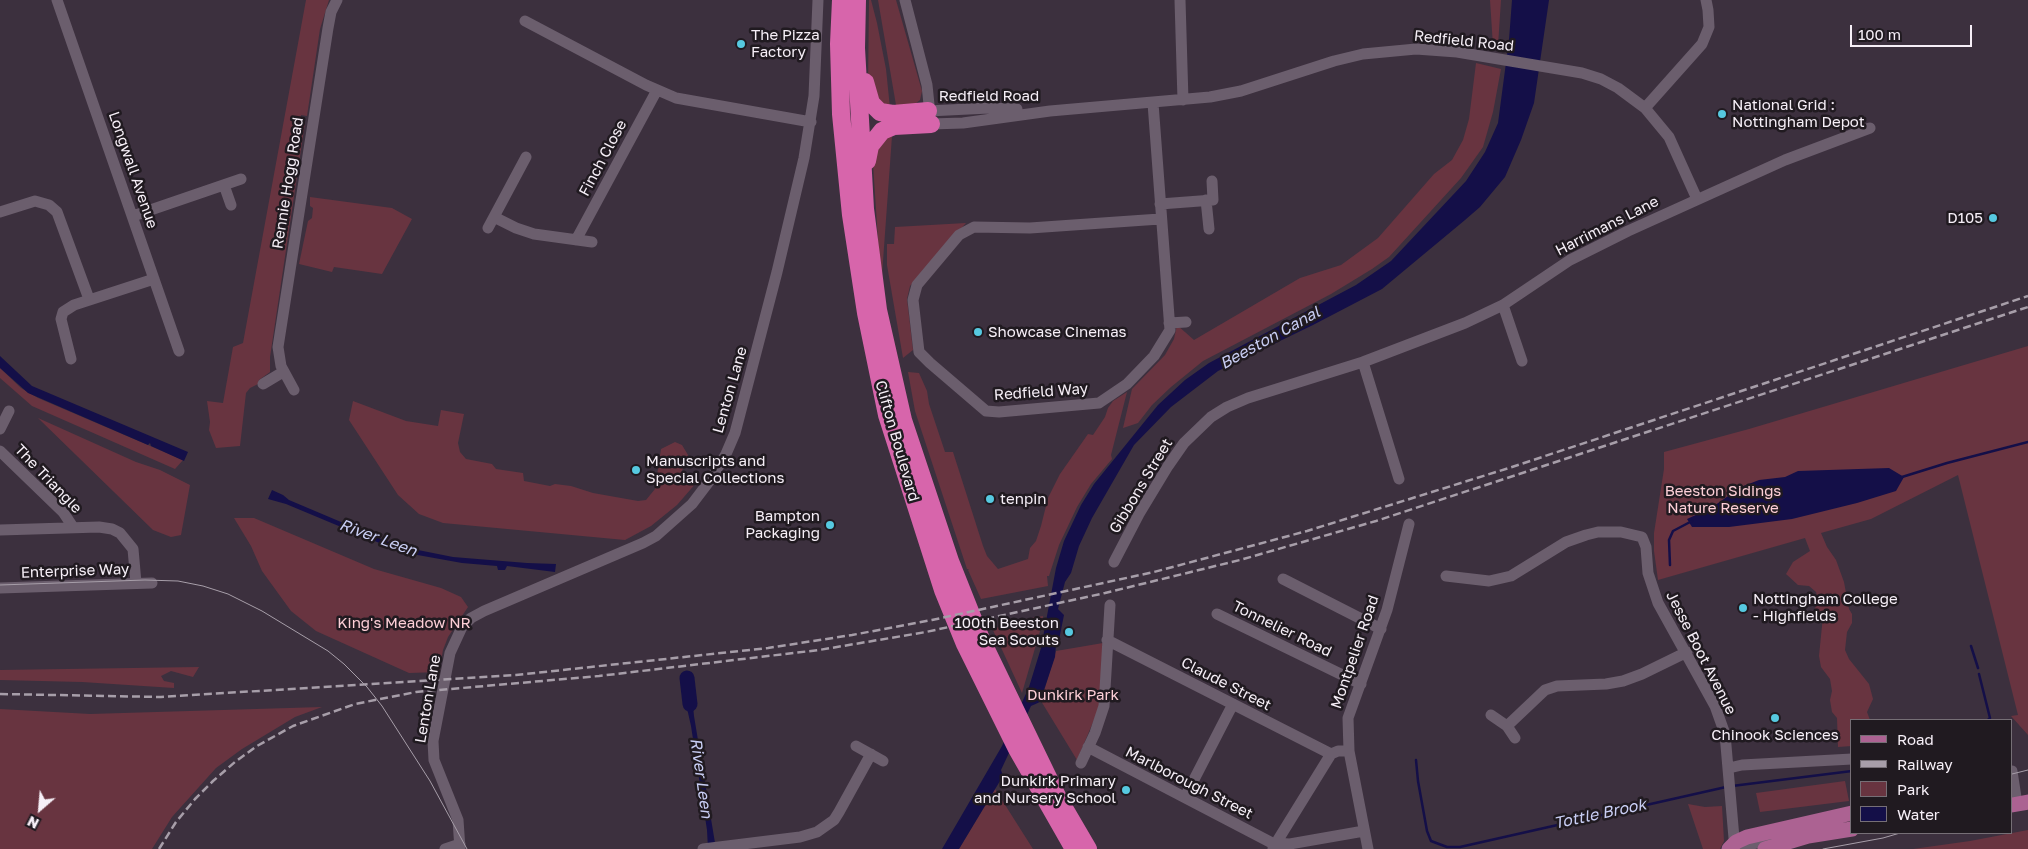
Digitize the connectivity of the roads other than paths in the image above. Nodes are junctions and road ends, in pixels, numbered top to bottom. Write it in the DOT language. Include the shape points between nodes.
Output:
graph roads {
  1 [pos="57,0"];
  2 [pos="338,0"];
  3 [pos="818,0"];
  4 [pos="841,0"];
  5 [pos="857,0"];
  6 [pos="905,0"];
  7 [pos="1180,0"];
  8 [pos="1706,0"];
  9 [pos="525,21"];
  10 [pos="856,48"];
  11 [pos="657,90"];
  12 [pos="1183,100"];
  13 [pos="1153,103"];
  14 [pos="1645,108"];
  15 [pos="930,118"];
  16 [pos="811,122"];
  17 [pos="1870,128"];
  18 [pos="526,157"];
  19 [pos="241,179"];
  20 [pos="1212,180"];
  21 [pos="224,185"];
  22 [pos="864,199"];
  23 [pos="1697,199"];
  24 [pos="1206,200"];
  25 [pos="1160,204"];
  26 [pos="231,205"];
  27 [pos="0,212"];
  28 [pos="133,216"];
  29 [pos="494,216"];
  30 [pos="1160,219"];
  31 [pos="488,228"];
  32 [pos="1208,229"];
  33 [pos="576,240"];
  34 [pos="592,242"];
  35 [pos="154,279"];
  36 [pos="89,300"];
  37 [pos="1503,304"];
  38 [pos="1186,322"];
  39 [pos="1169,323"];
  40 [pos="179,351"];
  41 [pos="71,359"];
  42 [pos="1522,360"];
  43 [pos="1363,362"];
  44 [pos="283,372"];
  45 [pos="263,384"];
  46 [pos="294,390"];
  47 [pos="9,412"];
  48 [pos="0,429"];
  49 [pos="0,451"];
  50 [pos="1399,479"];
  51 [pos="1409,524"];
  52 [pos="73,527"];
  53 [pos="0,530"];
  54 [pos="1114,562"];
  55 [pos="1446,576"];
  56 [pos="1283,579"];
  57 [pos="152,582"];
  58 [pos="136,583"];
  59 [pos="0,588"];
  60 [pos="951,588"];
  61 [pos="1110,605"];
  62 [pos="1217,614"];
  63 [pos="1381,629"];
  64 [pos="1107,640"];
  65 [pos="1686,652"];
  66 [pos="1361,684"];
  67 [pos="1233,704"];
  68 [pos="1491,715"];
  69 [pos="1507,726"];
  70 [pos="1515,738"];
  71 [pos="1022,743"];
  72 [pos="856,746"];
  73 [pos="1088,747"];
  74 [pos="1349,751"];
  75 [pos="871,754"];
  76 [pos="1331,754"];
  77 [pos="1850,759"];
  78 [pos="883,761"];
  79 [pos="1081,763"];
  80 [pos="1729,774"];
  81 [pos="2013,776"];
  82 [pos="1185,797"];
  83 [pos="2019,808"];
  84 [pos="1850,813"];
  85 [pos="1850,829"];
  86 [pos="1364,831"];
  87 [pos="1791,841"];
  88 [pos="1274,846"];
  89 [pos="1732,846"];
  90 [pos="462,847"];
  91 [pos="445,849"];
  92 [pos="703,849"];
  93 [pos="1061,849"];
  94 [pos="1074,849"];
  95 [pos="1088,849"];
  96 [pos="1101,849"];
  97 [pos="1368,849"];
  98 [pos="1765,849"];
  1 -- 28 [label="street, Longwall Avenue"];
  2 -- 44 [label="street, Rennie Hogg Road" via="328,28 278,346"];
  3 -- 16 [label="street, Lenton Lane"];
  4 -- 60 [label="highway, Clifton Boulevard" via="841,114 851,215 866,313 887,415"];
  5 -- 10 [label="highway, Clifton Boulevard"];
  6 -- 15 [label="street" via="925,78"];
  7 -- 12 [label="street"];
  8 -- 14 [label="street" via="1709,28 1702,44"];
  9 -- 11 [label="street"];
  10 -- 15 [label="highway" via="871,103 880,112"];
  10 -- 22 [label="highway, Clifton Boulevard"];
  11 -- 16 [label="street" via="676,98"];
  11 -- 33 [label="street, Finch Close"];
  12 -- 13 [label="street, Redfield Road"];
  12 -- 14 [label="street, Redfield Road" via="1241,91 1334,61 1416,49 1467,53 1601,78"];
  13 -- 15 [label="street, Redfield Road" via="1050,110 989,108"];
  13 -- 25 [label="street, Redfield Way"];
  14 -- 23 [label="street, Redfield Road" via="1669,137"];
  15 -- 22 [label="highway" via="894,126 876,136 867,160"];
  16 -- 90 [label="street, Lenton Lane" via="794,205 734,433 711,479 692,504 656,536 471,618 462,627 448,662 434,741 434,760 458,820"];
  17 -- 23 [label="street, Harrimans Lane" via="1785,160"];
  18 -- 29 [label="street"];
  19 -- 21 [label="street"];
  20 -- 24 [label="street" via="1213,200"];
  21 -- 26 [label="street"];
  21 -- 28 [label="street"];
  22 -- 60 [label="highway, Clifton Boulevard" via="878,310 903,420"];
  23 -- 37 [label="street, Harrimans Lane" via="1570,260"];
  24 -- 25 [label="street"];
  24 -- 32 [label="street"];
  25 -- 30 [label="street, Redfield Way"];
  27 -- 36 [label="street" via="35,201 49,205 57,212"];
  28 -- 35 [label="street, Longwall Avenue"];
  29 -- 31 [label="street"];
  29 -- 33 [label="street" via="534,234"];
  30 -- 39 [label="street, Redfield Way"];
  30 -- 39 [label="street, Redfield Way" via="1095,229 974,227 959,235 917,285 913,300 919,352 986,411 1099,403 1127,384 1154,356 1170,330"];
  33 -- 34 [label="street"];
  35 -- 36 [label="street"];
  35 -- 40 [label="street, Longwall Avenue"];
  36 -- 41 [label="street" via="63,312 61,319"];
  37 -- 42 [label="street"];
  37 -- 43 [label="street, Harrimans Lane"];
  38 -- 39 [label="street"];
  43 -- 50 [label="street"];
  43 -- 54 [label="street, Gibbons Street" via="1248,398 1211,417 1191,435 1168,466"];
  44 -- 45 [label="street"];
  44 -- 46 [label="street, Rennie Hogg Road"];
  47 -- 48 [label="street"];
  49 -- 52 [label="street, The Triangle" via="63,512"];
  51 -- 63 [label="street, Montpelier Road"];
  52 -- 53 [label="street, The Triangle"];
  52 -- 58 [label="street, The Triangle" via="99,527 120,533 133,549"];
  55 -- 65 [label="street, Jesse Boot Avenue" via="1498,580 1511,576 1566,542 1586,535 1621,532 1642,537 1651,586"];
  56 -- 63 [label="street"];
  57 -- 58 [label="street, Enterprise Way"];
  58 -- 59 [label="street, Enterprise Way"];
  60 -- 71 [label="highway, Clifton Boulevard"];
  61 -- 64 [label="street"];
  62 -- 66 [label="street, Tonnelier Road"];
  63 -- 66 [label="street, Montpelier Road"];
  64 -- 67 [label="street, Claude Street"];
  64 -- 73 [label="street" via="1104,706"];
  65 -- 69 [label="street" via="1623,681 1557,686 1545,690"];
  65 -- 80 [label="street, Jesse Boot Avenue" via="1715,706 1725,734"];
  66 -- 74 [label="street, Montpelier Road" via="1348,718"];
  67 -- 76 [label="street, Claude Street"];
  67 -- 82 [label="street"];
  68 -- 69 [label="street"];
  69 -- 70 [label="street"];
  71 -- 93 [label="highway" via="1043,814"];
  71 -- 94 [label="highway, Clifton Boulevard"];
  71 -- 95 [label="highway, Clifton Boulevard"];
  71 -- 96 [label="highway"];
  72 -- 75 [label="street"];
  73 -- 79 [label="street"];
  73 -- 82 [label="street, Marlborough Street"];
  74 -- 76 [label="street"];
  74 -- 86 [label="street, Montpelier Road"];
  75 -- 78 [label="street"];
  75 -- 92 [label="street" via="834,820 817,832 800,838"];
  76 -- 88 [label="street"];
  77 -- 80 [label="street" via="1742,765"];
  80 -- 89 [label="street, Jesse Boot Avenue"];
  81 -- 83 [label="street"];
  82 -- 88 [label="street, Marlborough Street"];
  84 -- 89 [label="main road" via="1747,837"];
  85 -- 87 [label="main road"];
  86 -- 88 [label="street"];
  86 -- 97 [label="street, Montpelier Road"];
  87 -- 89 [label="street" via="1779,837"];
  87 -- 98 [label="main road"];
  90 -- 91 [label="street"];
}
